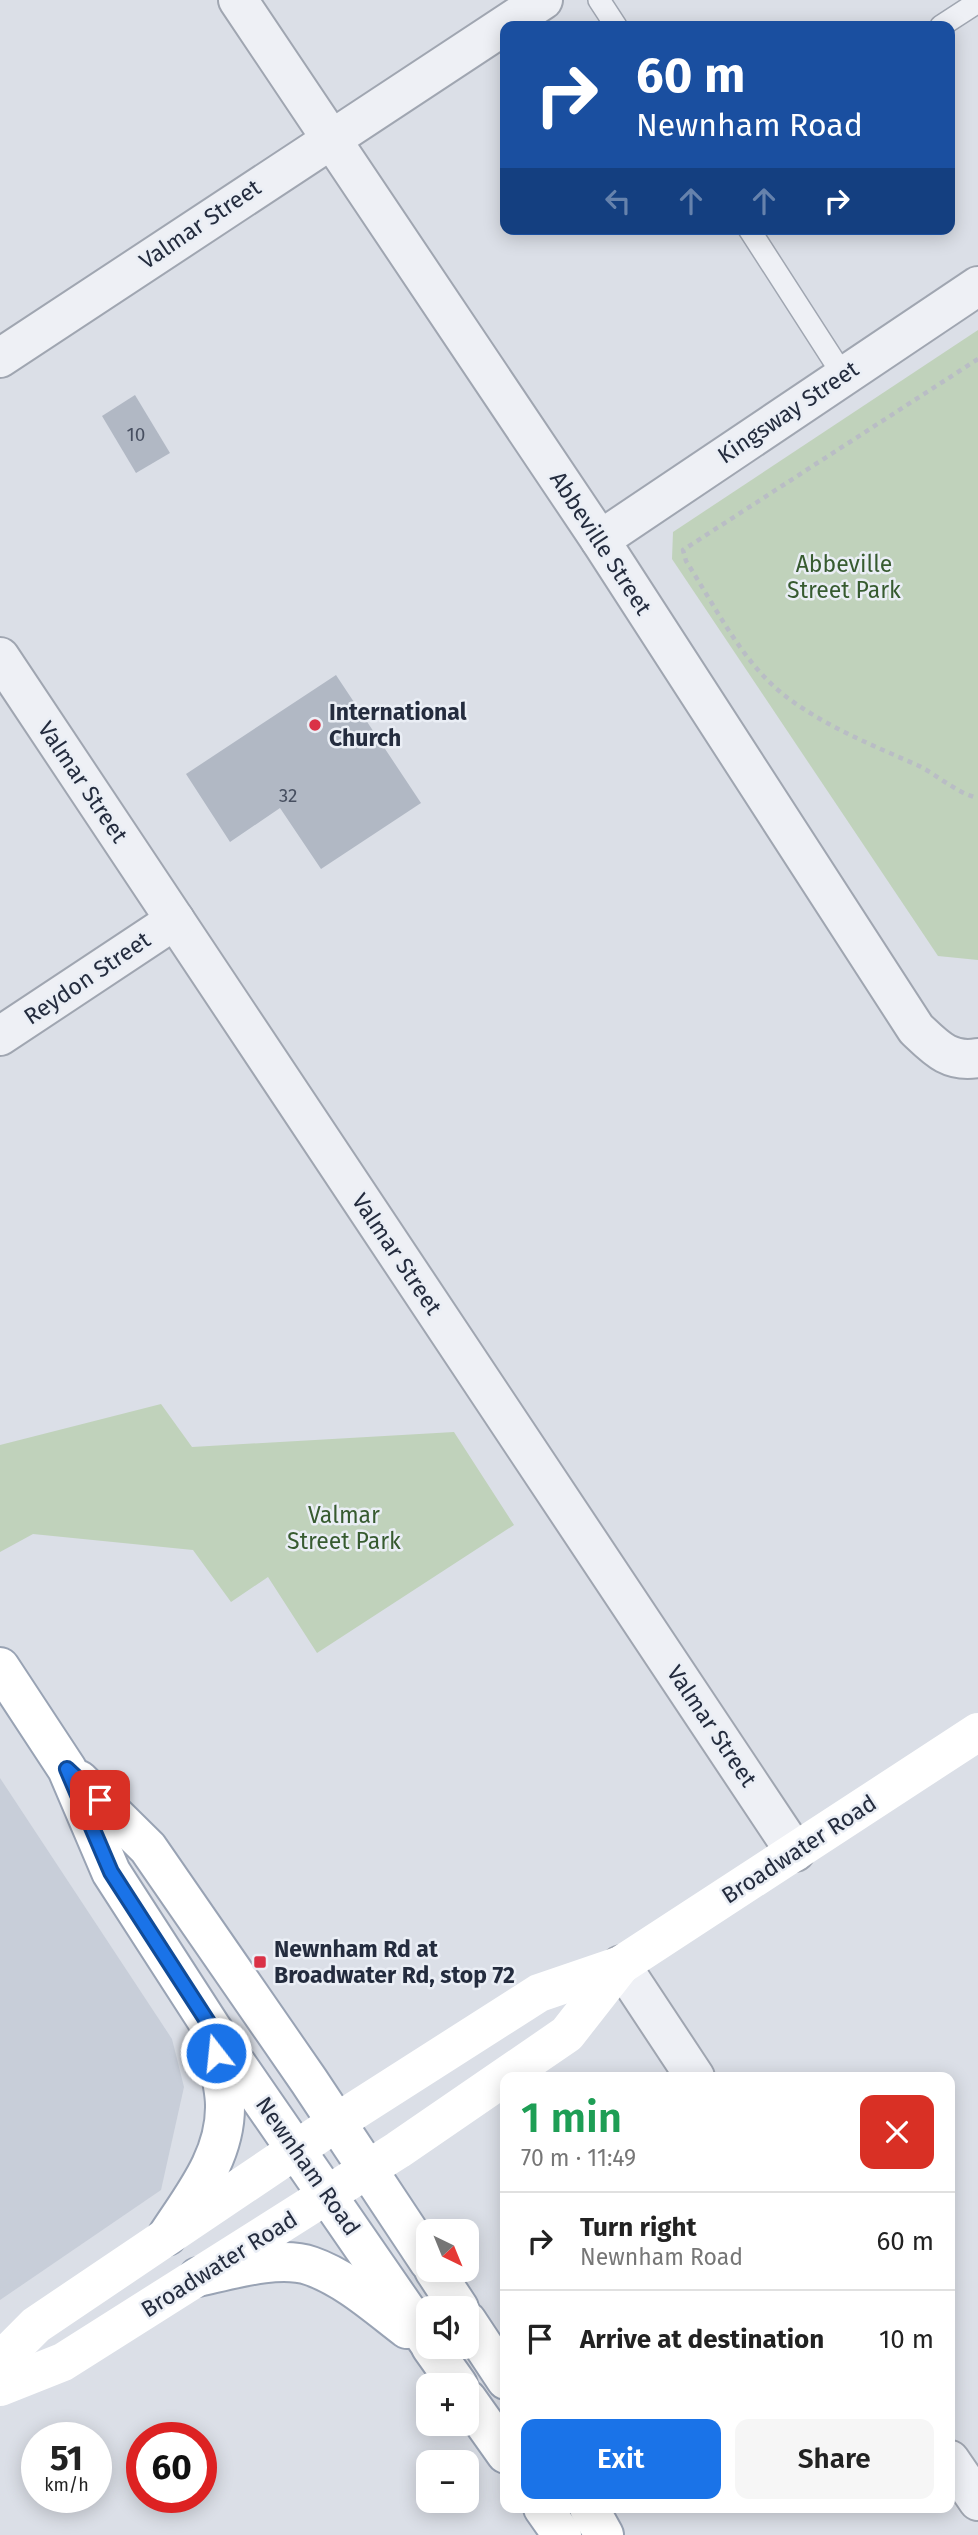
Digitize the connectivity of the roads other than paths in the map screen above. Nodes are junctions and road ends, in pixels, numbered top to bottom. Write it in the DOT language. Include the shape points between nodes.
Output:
graph roads {
  1 [pos="238,0"];
  2 [pos="543,0"];
  3 [pos="599,0"];
  4 [pos="978,2"];
  5 [pos="511,21"];
  6 [pos="613,21"];
  7 [pos="949,21"];
  8 [pos="500,28"];
  9 [pos="330,138"];
  10 [pos="753,235"];
  11 [pos="978,286"];
  12 [pos="0,358"];
  13 [pos="843,374"];
  14 [pos="600,540"];
  15 [pos="0,657"];
  16 [pos="175,920"];
  17 [pos="0,1036"];
  18 [pos="978,1058"];
  19 [pos="0,1667"];
  20 [pos="978,1732"];
  21 [pos="67,1769"];
  22 [pos="795,1852"];
  23 [pos="621,1965"];
  24 [pos="211,2027"];
  25 [pos="511,2072"];
  26 [pos="692,2072"];
  27 [pos="500,2080"];
  28 [pos="337,2122"];
  29 [pos="296,2149"];
  30 [pos="368,2170"];
  31 [pos="328,2196"];
  32 [pos="167,2236"];
  33 [pos="416,2242"];
  34 [pos="198,2277"];
  35 [pos="416,2325"];
  36 [pos="416,2335"];
  37 [pos="479,2339"];
  38 [pos="0,2361"];
  39 [pos="500,2371"];
  40 [pos="0,2386"];
  41 [pos="479,2416"];
  42 [pos="500,2446"];
  43 [pos="955,2467"];
  44 [pos="978,2501"];
  45 [pos="547,2513"];
  46 [pos="592,2513"];
  47 [pos="562,2535"];
  48 [pos="604,2535"];
  1 -- 9 [label="street, Abbeville Street"];
  2 -- 5 [label="street, Valmar Street"];
  3 -- 6 [label="lane"];
  4 -- 7 [label="lane"];
  8 -- 9 [label="street, Valmar Street"];
  9 -- 12 [label="street, Valmar Street"];
  9 -- 14 [label="street, Abbeville Street"];
  10 -- 13 [label="lane"];
  11 -- 13 [label="street, Kingsway Street"];
  13 -- 14 [label="street, Kingsway Street"];
  14 -- 18 [label="street, Abbeville Street" via="916,1029 942,1054 962,1061"];
  15 -- 16 [label="street, Valmar Street"];
  16 -- 17 [label="street, Reydon Street"];
  16 -- 22 [label="street, Valmar Street"];
  19 -- 21 [label="main road, Newnham Road"];
  20 -- 22 [label="main road, Broadwater Road"];
  21 -- 24 [label="main road, Newnham Road" via="111,1872"];
  21 -- 28 [label="main road, Newnham Road" via="148,1848"];
  22 -- 23 [label="main road, Broadwater Road"];
  23 -- 25 [label="main road, Broadwater Road" via="567,2034"];
  23 -- 26 [label="street"];
  23 -- 28 [label="main road, Broadwater Road" via="539,1993"];
  24 -- 29 [label="main road, Newnham Road"];
  24 -- 32 [label="main road" via="225,2105 222,2129 213,2164"];
  27 -- 30 [label="main road, Broadwater Road"];
  28 -- 29 [label="main road, Broadwater Road"];
  28 -- 30 [label="main road, Newnham Road"];
  29 -- 31 [label="main road, Newnham Road"];
  29 -- 32 [label="main road, Broadwater Road"];
  30 -- 31 [label="main road, Broadwater Road"];
  30 -- 33 [label="main road, Newnham Road"];
  31 -- 34 [label="main road, Broadwater Road"];
  31 -- 35 [label="main road, Newnham Road"];
  32 -- 38 [label="main road, Broadwater Road" via="36,2325"];
  34 -- 36 [label="main road" via="267,2263 310,2265 353,2289"];
  34 -- 40 [label="main road, Broadwater Road" via="63,2362"];
  37 -- 39 [label="main road"];
  41 -- 42 [label="main road"];
  43 -- 44 [label="street"];
  45 -- 47 [label="main road"];
  46 -- 48 [label="main road"];
}
